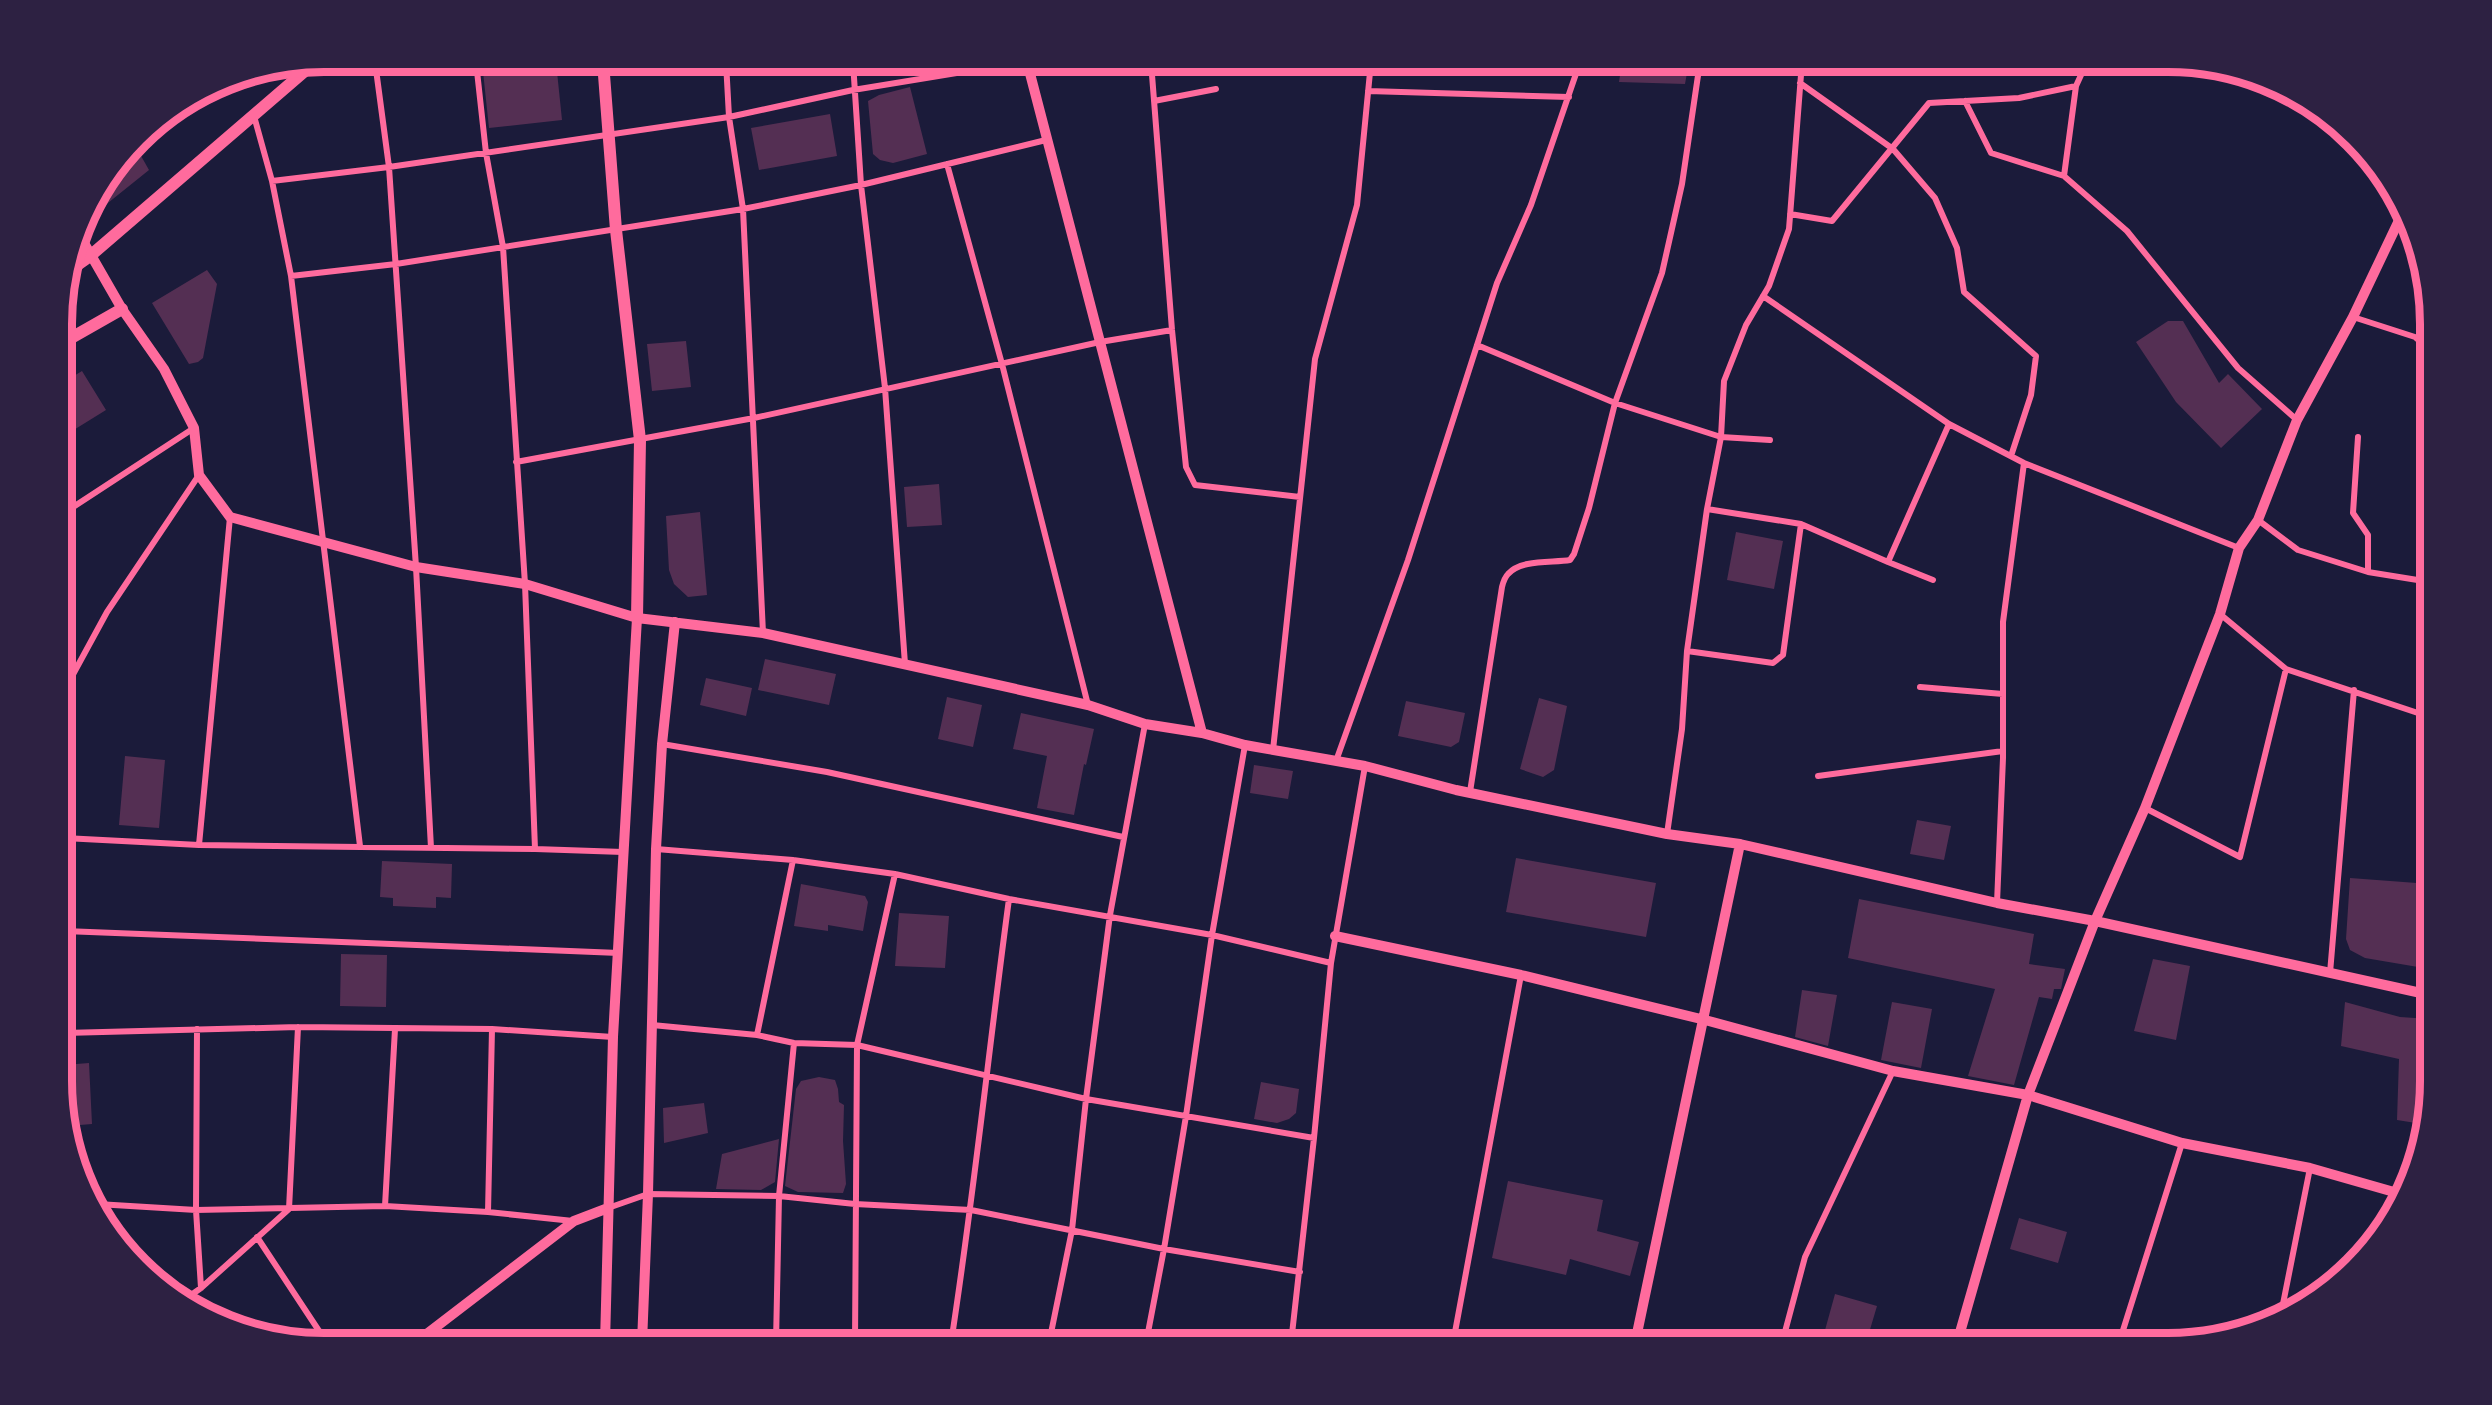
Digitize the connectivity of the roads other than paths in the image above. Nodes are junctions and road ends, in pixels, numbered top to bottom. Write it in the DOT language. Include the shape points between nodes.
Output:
graph roads {
  1 [pos="376,72"];
  2 [pos="477,72"];
  3 [pos="604,72"];
  4 [pos="727,72"];
  5 [pos="853,72"];
  6 [pos="965,72"];
  7 [pos="1029,72"];
  8 [pos="1152,72"];
  9 [pos="1370,72"];
  10 [pos="1577,72"];
  11 [pos="1699,72"];
  12 [pos="1801,72"];
  13 [pos="2082,72"];
  14 [pos="302,73"];
  15 [pos="1800,83"];
  16 [pos="2076,86"];
  17 [pos="1216,88"];
  18 [pos="854,90"];
  19 [pos="1368,91"];
  20 [pos="1569,97"];
  21 [pos="1154,100"];
  22 [pos="1965,101"];
  23 [pos="254,116"];
  24 [pos="729,117"];
  25 [pos="610,136"];
  26 [pos="1046,141"];
  27 [pos="1893,149"];
  28 [pos="486,153"];
  29 [pos="947,164"];
  30 [pos="389,167"];
  31 [pos="2064,176"];
  32 [pos="272,180"];
  33 [pos="861,185"];
  34 [pos="743,209"];
  35 [pos="1790,214"];
  36 [pos="2398,222"];
  37 [pos="616,230"];
  38 [pos="84,245"];
  39 [pos="503,247"];
  40 [pos="90,256"];
  41 [pos="80,263"];
  42 [pos="396,264"];
  43 [pos="291,276"];
  44 [pos="1763,296"];
  45 [pos="122,309"];
  46 [pos="2354,317"];
  47 [pos="1173,330"];
  48 [pos="72,337"];
  49 [pos="2420,341"];
  50 [pos="1100,342"];
  51 [pos="1477,345"];
  52 [pos="1002,364"];
  53 [pos="885,388"];
  54 [pos="1615,403"];
  55 [pos="754,418"];
  56 [pos="2297,420"];
  57 [pos="1949,424"];
  58 [pos="194,428"];
  59 [pos="1721,437"];
  60 [pos="2358,437"];
  61 [pos="640,440"];
  62 [pos="1770,440"];
  63 [pos="2011,456"];
  64 [pos="516,462"];
  65 [pos="2024,463"];
  66 [pos="199,475"];
  67 [pos="1300,497"];
  68 [pos="72,508"];
  69 [pos="1707,508"];
  70 [pos="230,517"];
  71 [pos="2258,520"];
  72 [pos="1801,524"];
  73 [pos="324,542"];
  74 [pos="2239,548"];
  75 [pos="1888,562"];
  76 [pos="416,567"];
  77 [pos="2368,572"];
  78 [pos="1933,580"];
  79 [pos="2420,580"];
  80 [pos="525,584"];
  81 [pos="2220,614"];
  82 [pos="637,618"];
  83 [pos="675,622"];
  84 [pos="763,633"];
  85 [pos="1687,651"];
  86 [pos="905,664"];
  87 [pos="2286,669"];
  88 [pos="72,676"];
  89 [pos="1920,687"];
  90 [pos="2354,690"];
  91 [pos="2003,694"];
  92 [pos="1088,705"];
  93 [pos="2420,713"];
  94 [pos="1145,724"];
  95 [pos="1202,733"];
  96 [pos="662,744"];
  97 [pos="1245,745"];
  98 [pos="1273,751"];
  99 [pos="2003,751"];
  100 [pos="1336,760"];
  101 [pos="1365,766"];
  102 [pos="1818,776"];
  103 [pos="1470,792"];
  104 [pos="2145,808"];
  105 [pos="1667,834"];
  106 [pos="1123,837"];
  107 [pos="72,838"];
  108 [pos="1740,843"];
  109 [pos="199,845"];
  110 [pos="360,846"];
  111 [pos="431,848"];
  112 [pos="535,849"];
  113 [pos="656,849"];
  114 [pos="623,852"];
  115 [pos="793,860"];
  116 [pos="895,874"];
  117 [pos="1009,898"];
  118 [pos="1997,903"];
  119 [pos="1110,915"];
  120 [pos="2095,921"];
  121 [pos="72,931"];
  122 [pos="1212,934"];
  123 [pos="1335,936"];
  124 [pos="619,953"];
  125 [pos="1330,963"];
  126 [pos="2330,973"];
  127 [pos="1521,975"];
  128 [pos="2420,992"];
  129 [pos="1705,1020"];
  130 [pos="652,1025"];
  131 [pos="298,1027"];
  132 [pos="197,1029"];
  133 [pos="395,1029"];
  134 [pos="492,1029"];
  135 [pos="72,1033"];
  136 [pos="757,1035"];
  137 [pos="613,1037"];
  138 [pos="794,1043"];
  139 [pos="857,1045"];
  140 [pos="1893,1071"];
  141 [pos="985,1075"];
  142 [pos="2028,1095"];
  143 [pos="1086,1099"];
  144 [pos="1186,1116"];
  145 [pos="1314,1138"];
  146 [pos="2182,1143"];
  147 [pos="2310,1168"];
  148 [pos="2394,1192"];
  149 [pos="648,1194"];
  150 [pos="779,1196"];
  151 [pos="105,1204"];
  152 [pos="855,1204"];
  153 [pos="386,1206"];
  154 [pos="608,1208"];
  155 [pos="289,1209"];
  156 [pos="196,1210"];
  157 [pos="971,1210"];
  158 [pos="488,1212"];
  159 [pos="574,1221"];
  160 [pos="1072,1230"];
  161 [pos="257,1238"];
  162 [pos="1164,1249"];
  163 [pos="1300,1272"];
  164 [pos="201,1288"];
  165 [pos="191,1295"];
  166 [pos="2283,1305"];
  167 [pos="320,1333"];
  168 [pos="428,1333"];
  169 [pos="605,1333"];
  170 [pos="642,1333"];
  171 [pos="776,1333"];
  172 [pos="855,1333"];
  173 [pos="953,1333"];
  174 [pos="1051,1333"];
  175 [pos="1148,1333"];
  176 [pos="1292,1333"];
  177 [pos="1455,1333"];
  178 [pos="1637,1333"];
  179 [pos="1785,1333"];
  180 [pos="1960,1333"];
  181 [pos="2122,1333"];
  1 -- 30 [label="street"];
  2 -- 28 [label="street"];
  3 -- 25 [label="main road"];
  4 -- 24 [label="street"];
  5 -- 18 [label="street"];
  6 -- 18 [label="street"];
  7 -- 26 [label="street"];
  8 -- 21 [label="street"];
  9 -- 19 [label="street"];
  10 -- 20 [label="street"];
  11 -- 54 [label="street" via="1682,184 1662,273"];
  12 -- 15 [label="street"];
  13 -- 16 [label="street"];
  14 -- 23 [label="main road"];
  15 -- 27 [label="street"];
  15 -- 35 [label="street"];
  16 -- 22 [label="street" via="2019,98"];
  16 -- 31 [label="street"];
  17 -- 21 [label="street"];
  18 -- 24 [label="street"];
  18 -- 33 [label="street"];
  19 -- 20 [label="street"];
  19 -- 67 [label="street" via="1357,205 1315,359"];
  20 -- 51 [label="street"];
  21 -- 47 [label="street"];
  22 -- 27 [label="street" via="1929,103"];
  22 -- 31 [label="street" via="1991,153"];
  23 -- 32 [label="street"];
  23 -- 40 [label="main road"];
  24 -- 25 [label="street"];
  24 -- 34 [label="street"];
  25 -- 28 [label="street"];
  25 -- 37 [label="main road"];
  26 -- 29 [label="street"];
  26 -- 50 [label="street"];
  27 -- 35 [label="street" via="1832,221"];
  27 -- 63 [label="street" via="1935,198 1957,248 1964,292 2036,356 2031,395"];
  28 -- 30 [label="street"];
  28 -- 39 [label="street"];
  29 -- 33 [label="street"];
  29 -- 52 [label="street"];
  30 -- 32 [label="street"];
  30 -- 42 [label="street"];
  31 -- 56 [label="street" via="2127,231 2238,368"];
  32 -- 43 [label="street"];
  33 -- 34 [label="street"];
  33 -- 53 [label="street"];
  34 -- 37 [label="street"];
  34 -- 55 [label="street"];
  35 -- 44 [label="street" via="1789,229"];
  36 -- 46 [label="street"];
  37 -- 39 [label="street"];
  37 -- 61 [label="main road"];
  38 -- 40 [label="street"];
  39 -- 42 [label="street"];
  39 -- 64 [label="street"];
  40 -- 41 [label="main road"];
  40 -- 45 [label="street"];
  42 -- 43 [label="street"];
  42 -- 76 [label="street"];
  43 -- 73 [label="street"];
  44 -- 57 [label="street"];
  44 -- 59 [label="street" via="1746,325 1724,381"];
  45 -- 48 [label="main road"];
  45 -- 58 [label="street" via="164,369"];
  46 -- 49 [label="street"];
  46 -- 56 [label="street"];
  47 -- 50 [label="street"];
  47 -- 67 [label="street" via="1186,467 1195,485"];
  50 -- 52 [label="street"];
  50 -- 95 [label="street"];
  51 -- 54 [label="street"];
  51 -- 100 [label="street" via="1408,560"];
  52 -- 53 [label="street"];
  52 -- 92 [label="street"];
  53 -- 55 [label="street"];
  53 -- 86 [label="street"];
  54 -- 59 [label="street"];
  54 -- 103 [label="street" via="1589,508 1570,561 1530,564 1507,574"];
  55 -- 61 [label="street"];
  55 -- 84 [label="street"];
  56 -- 71 [label="street"];
  57 -- 63 [label="street"];
  57 -- 75 [label="street"];
  58 -- 66 [label="street"];
  58 -- 68 [label="street"];
  59 -- 62 [label="street"];
  59 -- 69 [label="street"];
  60 -- 77 [label="street" via="2352,513 2368,536"];
  61 -- 64 [label="street"];
  61 -- 82 [label="main road"];
  63 -- 65 [label="street"];
  64 -- 80 [label="street"];
  65 -- 74 [label="street"];
  65 -- 91 [label="street" via="2003,622"];
  66 -- 70 [label="street"];
  66 -- 88 [label="street" via="107,612"];
  67 -- 98 [label="street"];
  69 -- 72 [label="street"];
  69 -- 85 [label="street"];
  70 -- 73 [label="street"];
  70 -- 109 [label="street"];
  71 -- 74 [label="street"];
  71 -- 77 [label="street" via="2298,550"];
  72 -- 75 [label="street"];
  72 -- 85 [label="street" via="1783,655 1773,663"];
  73 -- 76 [label="street"];
  73 -- 110 [label="street"];
  74 -- 81 [label="street"];
  75 -- 78 [label="street"];
  76 -- 80 [label="street"];
  76 -- 111 [label="street"];
  77 -- 79 [label="street"];
  80 -- 82 [label="street"];
  80 -- 112 [label="street"];
  81 -- 87 [label="street"];
  81 -- 104 [label="street"];
  82 -- 83 [label="street"];
  82 -- 114 [label="street"];
  83 -- 84 [label="street"];
  83 -- 96 [label="street"];
  84 -- 86 [label="street"];
  85 -- 105 [label="street" via="1682,729"];
  86 -- 92 [label="street"];
  87 -- 90 [label="street"];
  87 -- 104 [label="street" via="2240,857"];
  89 -- 91 [label="street"];
  90 -- 93 [label="street"];
  90 -- 126 [label="street"];
  91 -- 99 [label="street"];
  92 -- 94 [label="street"];
  94 -- 95 [label="street"];
  94 -- 106 [label="street"];
  95 -- 97 [label="street"];
  96 -- 106 [label="street" via="827,772"];
  96 -- 113 [label="street"];
  97 -- 98 [label="street"];
  97 -- 122 [label="street"];
  98 -- 100 [label="street"];
  99 -- 102 [label="street"];
  99 -- 118 [label="street"];
  100 -- 101 [label="street"];
  101 -- 103 [label="street"];
  101 -- 123 [label="street"];
  103 -- 105 [label="street"];
  104 -- 120 [label="street"];
  105 -- 108 [label="street"];
  106 -- 119 [label="street"];
  107 -- 109 [label="street"];
  108 -- 118 [label="street"];
  108 -- 129 [label="street"];
  109 -- 110 [label="street"];
  110 -- 111 [label="street"];
  111 -- 112 [label="street"];
  112 -- 114 [label="street"];
  113 -- 115 [label="street"];
  113 -- 130 [label="street"];
  114 -- 124 [label="street"];
  115 -- 116 [label="street"];
  115 -- 136 [label="street"];
  116 -- 117 [label="street"];
  116 -- 139 [label="street"];
  117 -- 119 [label="street"];
  117 -- 141 [label="street"];
  118 -- 120 [label="street"];
  119 -- 122 [label="street"];
  119 -- 143 [label="street"];
  120 -- 126 [label="street"];
  120 -- 142 [label="street"];
  121 -- 124 [label="street"];
  122 -- 125 [label="street"];
  122 -- 144 [label="street"];
  123 -- 125 [label="street"];
  123 -- 127 [label="street"];
  124 -- 137 [label="street"];
  125 -- 145 [label="street"];
  126 -- 128 [label="street"];
  127 -- 129 [label="street"];
  127 -- 177 [label="street"];
  129 -- 140 [label="street"];
  129 -- 178 [label="street"];
  130 -- 136 [label="street"];
  130 -- 149 [label="street"];
  131 -- 132 [label="street"];
  131 -- 133 [label="street"];
  131 -- 155 [label="street"];
  132 -- 135 [label="street"];
  132 -- 156 [label="street"];
  133 -- 134 [label="street"];
  133 -- 153 [label="street"];
  134 -- 137 [label="street"];
  134 -- 158 [label="street"];
  136 -- 138 [label="street"];
  137 -- 154 [label="street"];
  138 -- 139 [label="street"];
  138 -- 150 [label="street"];
  139 -- 141 [label="street"];
  139 -- 152 [label="street"];
  140 -- 142 [label="street"];
  140 -- 179 [label="street" via="1804,1257"];
  141 -- 143 [label="street"];
  141 -- 157 [label="street"];
  142 -- 146 [label="street"];
  142 -- 180 [label="street"];
  143 -- 144 [label="street"];
  143 -- 160 [label="street"];
  144 -- 145 [label="street"];
  144 -- 162 [label="street"];
  145 -- 163 [label="street"];
  146 -- 147 [label="street"];
  146 -- 181 [label="street"];
  147 -- 148 [label="street"];
  147 -- 166 [label="street"];
  149 -- 150 [label="street"];
  149 -- 154 [label="street"];
  149 -- 170 [label="street"];
  150 -- 152 [label="street"];
  150 -- 171 [label="street"];
  151 -- 156 [label="street"];
  152 -- 157 [label="street"];
  152 -- 172 [label="street"];
  153 -- 155 [label="street"];
  153 -- 158 [label="street"];
  154 -- 159 [label="street"];
  154 -- 169 [label="street"];
  155 -- 156 [label="street"];
  155 -- 161 [label="street"];
  156 -- 164 [label="street"];
  157 -- 160 [label="street"];
  157 -- 173 [label="street"];
  158 -- 159 [label="street"];
  159 -- 168 [label="street"];
  160 -- 162 [label="street"];
  160 -- 174 [label="street"];
  161 -- 164 [label="street"];
  161 -- 167 [label="street"];
  162 -- 163 [label="street"];
  162 -- 175 [label="street"];
  163 -- 176 [label="street"];
  164 -- 165 [label="street"];
}
